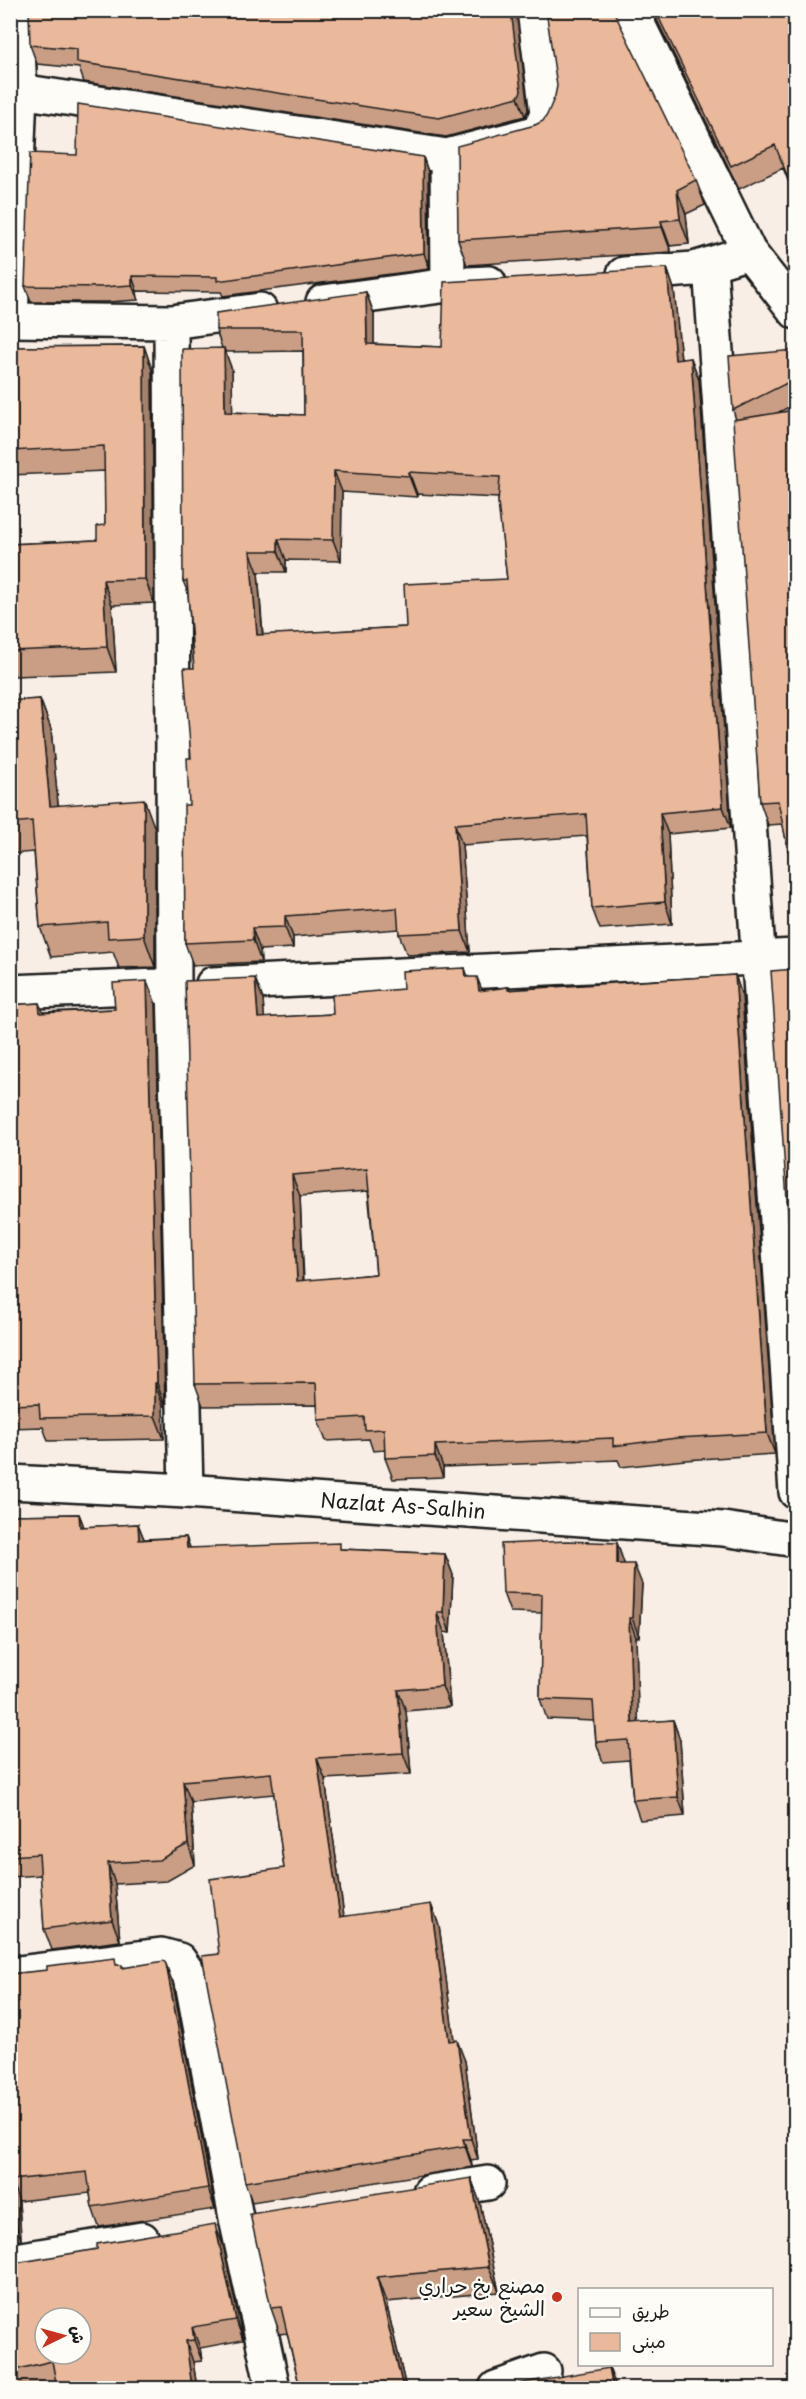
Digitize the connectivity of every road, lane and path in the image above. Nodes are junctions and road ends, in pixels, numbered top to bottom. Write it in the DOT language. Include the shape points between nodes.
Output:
graph roads {
  1 [pos="16,10"];
  2 [pos="534,10"];
  3 [pos="631,10"];
  4 [pos="20,91"];
  5 [pos="447,156"];
  6 [pos="749,252"];
  7 [pos="710,266"];
  8 [pos="589,276"];
  9 [pos="519,281"];
  10 [pos="448,285"];
  11 [pos="795,312"];
  12 [pos="11,320"];
  13 [pos="171,322"];
  14 [pos="795,956"];
  15 [pos="759,958"];
  16 [pos="174,985"];
  17 [pos="10,992"];
  18 [pos="10,1482"];
  19 [pos="186,1491"];
  20 [pos="795,1492"];
  21 [pos="795,1540"];
  22 [pos="10,1974"];
  23 [pos="488,2183"];
  24 [pos="397,2198"];
  25 [pos="272,2218"];
  26 [pos="237,2223"];
  27 [pos="203,2229"];
  28 [pos="169,2235"];
  29 [pos="10,2261"];
  30 [pos="544,2371"];
  31 [pos="273,2388"];
  32 [pos="496,2388"];
  1 -- 4 [label="street"];
  2 -- 5 [label="street" via="547,113 539,132"];
  3 -- 6 [label="street"];
  4 -- 5 [label="street"];
  4 -- 12 [label="street"];
  5 -- 10 [label="street"];
  6 -- 7 [label="street"];
  6 -- 11 [label="street"];
  7 -- 8 [label="street"];
  7 -- 15 [label="street"];
  9 -- 10 [label="street"];
  10 -- 13 [label="street"];
  12 -- 13 [label="street"];
  13 -- 16 [label="street"];
  14 -- 15 [label="street"];
  15 -- 16 [label="street"];
  15 -- 20 [label="street"];
  16 -- 17 [label="street"];
  16 -- 19 [label="street"];
  18 -- 19 [label="street, Nazlat As-Salhin"];
  19 -- 21 [label="street, Nazlat As-Salhin" via="723,1529"];
  22 -- 26 [label="street" via="161,1955 179,1960 191,1977"];
  23 -- 24 [label="street"];
  25 -- 26 [label="street"];
  26 -- 27 [label="street"];
  26 -- 31 [label="street"];
  28 -- 29 [label="street"];
  30 -- 32 [label="street"];
}
